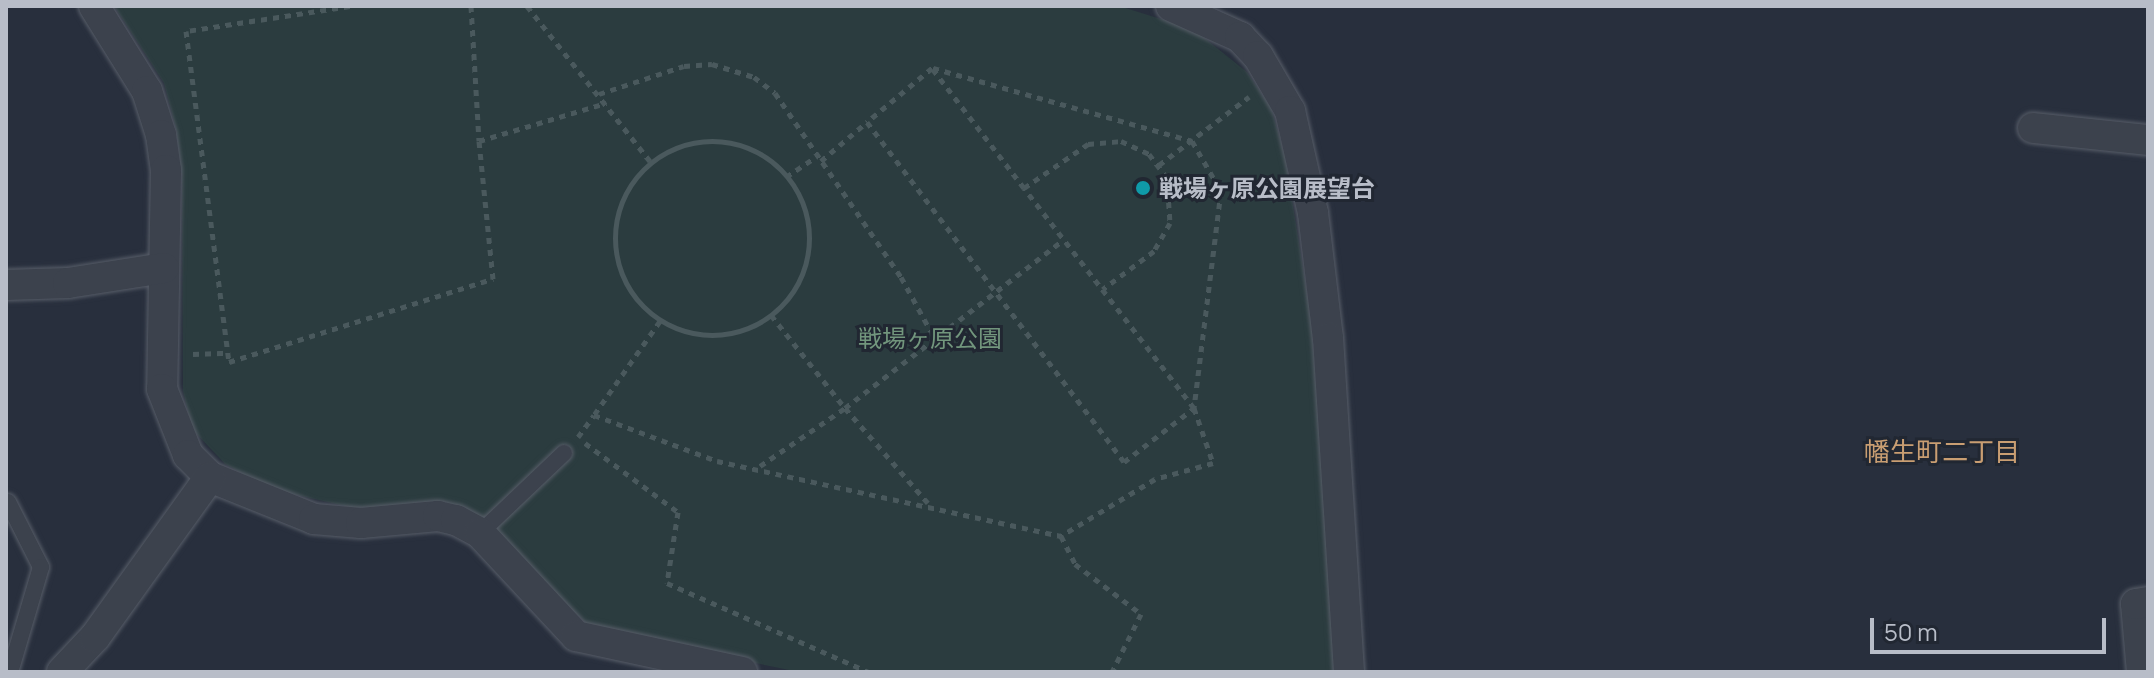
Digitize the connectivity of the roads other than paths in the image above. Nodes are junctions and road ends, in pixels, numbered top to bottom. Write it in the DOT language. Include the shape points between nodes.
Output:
graph roads {
  1 [pos="94,6"];
  2 [pos="1171,6"];
  3 [pos="2033,128"];
  4 [pos="2148,140"];
  5 [pos="164,268"];
  6 [pos="6,285"];
  7 [pos="564,453"];
  8 [pos="210,477"];
  9 [pos="8,502"];
  10 [pos="480,533"];
  11 [pos="2148,602"];
  12 [pos="10,672"];
  13 [pos="62,672"];
  14 [pos="742,672"];
  15 [pos="1349,672"];
  16 [pos="2142,672"];
  1 -- 5 [label="street" via="147,91 161,135 166,170"];
  2 -- 15 [label="street" via="1240,37 1290,111 1313,213 1333,394"];
  3 -- 4 [label="street"];
  5 -- 6 [label="street" via="68,283"];
  5 -- 8 [label="street" via="162,389 188,455"];
  7 -- 10 [label="lane"];
  8 -- 10 [label="street" via="314,519 361,523 438,516"];
  8 -- 13 [label="street" via="95,637"];
  9 -- 12 [label="lane" via="41,567"];
  10 -- 14 [label="street" via="576,636"];
  11 -- 16 [label="street" via="2136,604"];
}
